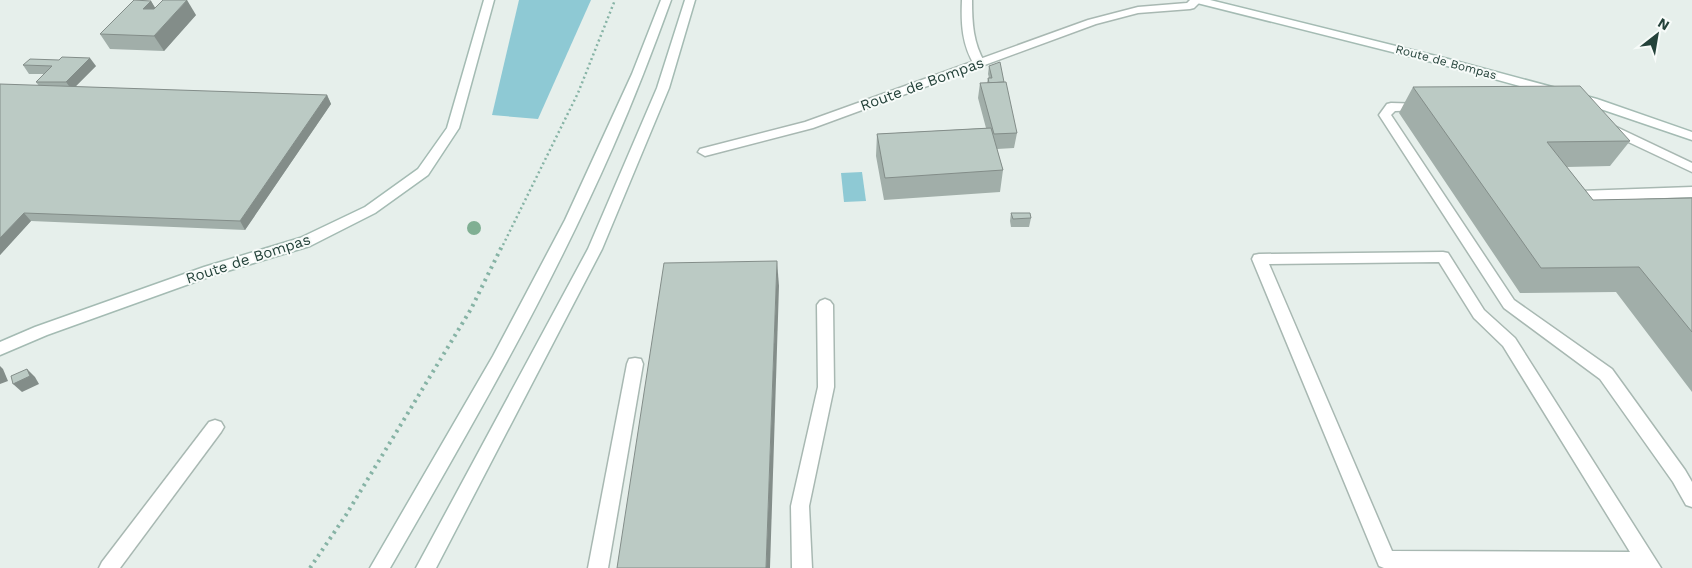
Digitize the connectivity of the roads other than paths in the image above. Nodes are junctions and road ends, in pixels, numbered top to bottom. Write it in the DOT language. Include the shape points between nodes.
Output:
graph roads {
  1 [pos="489,0"];
  2 [pos="666,0"];
  3 [pos="690,0"];
  4 [pos="967,0"];
  5 [pos="1153,0"];
  6 [pos="1197,0"];
  7 [pos="1138,10"];
  8 [pos="979,63"];
  9 [pos="1440,106"];
  10 [pos="1598,122"];
  11 [pos="1692,136"];
  12 [pos="704,152"];
  13 [pos="1692,168"];
  14 [pos="1692,192"];
  15 [pos="1580,196"];
  16 [pos="825,305"];
  17 [pos="0,349"];
  18 [pos="635,364"];
  19 [pos="215,428"];
  20 [pos="1685,480"];
  21 [pos="1692,499"];
  22 [pos="1649,564"];
  23 [pos="109,568"];
  24 [pos="380,568"];
  25 [pos="426,568"];
  26 [pos="598,568"];
  27 [pos="802,568"];
  1 -- 17 [label="main road, Route de Bompas" via="453,128 423,172 370,210 305,242 200,274"];
  2 -- 24 [label="main road" via="638,75 575,217 453,443"];
  3 -- 25 [label="main road" via="663,88 595,249"];
  4 -- 8 [label="main road" via="966,25 971,50"];
  5 -- 7 [label="main road"];
  6 -- 7 [label="main road" via="1190,6"];
  6 -- 11 [label="main road, Route de Bompas" via="1444,61 1593,102"];
  7 -- 8 [label="main road, Route de Bompas" via="1092,22"];
  8 -- 12 [label="main road, Route de Bompas" via="809,125"];
  9 -- 20 [label="main road" via="1391,107 1385,115 1509,304 1606,374"];
  10 -- 13 [label="main road"];
  14 -- 15 [label="main road"];
  16 -- 27 [label="main road" via="826,387 800,506"];
  18 -- 26 [label="main road"];
  19 -- 23 [label="main road"];
  20 -- 21 [label="main road"];
  22 -- 22 [label="main road" via="1386,560 1259,259 1443,257 1479,314 1509,342"];
}
